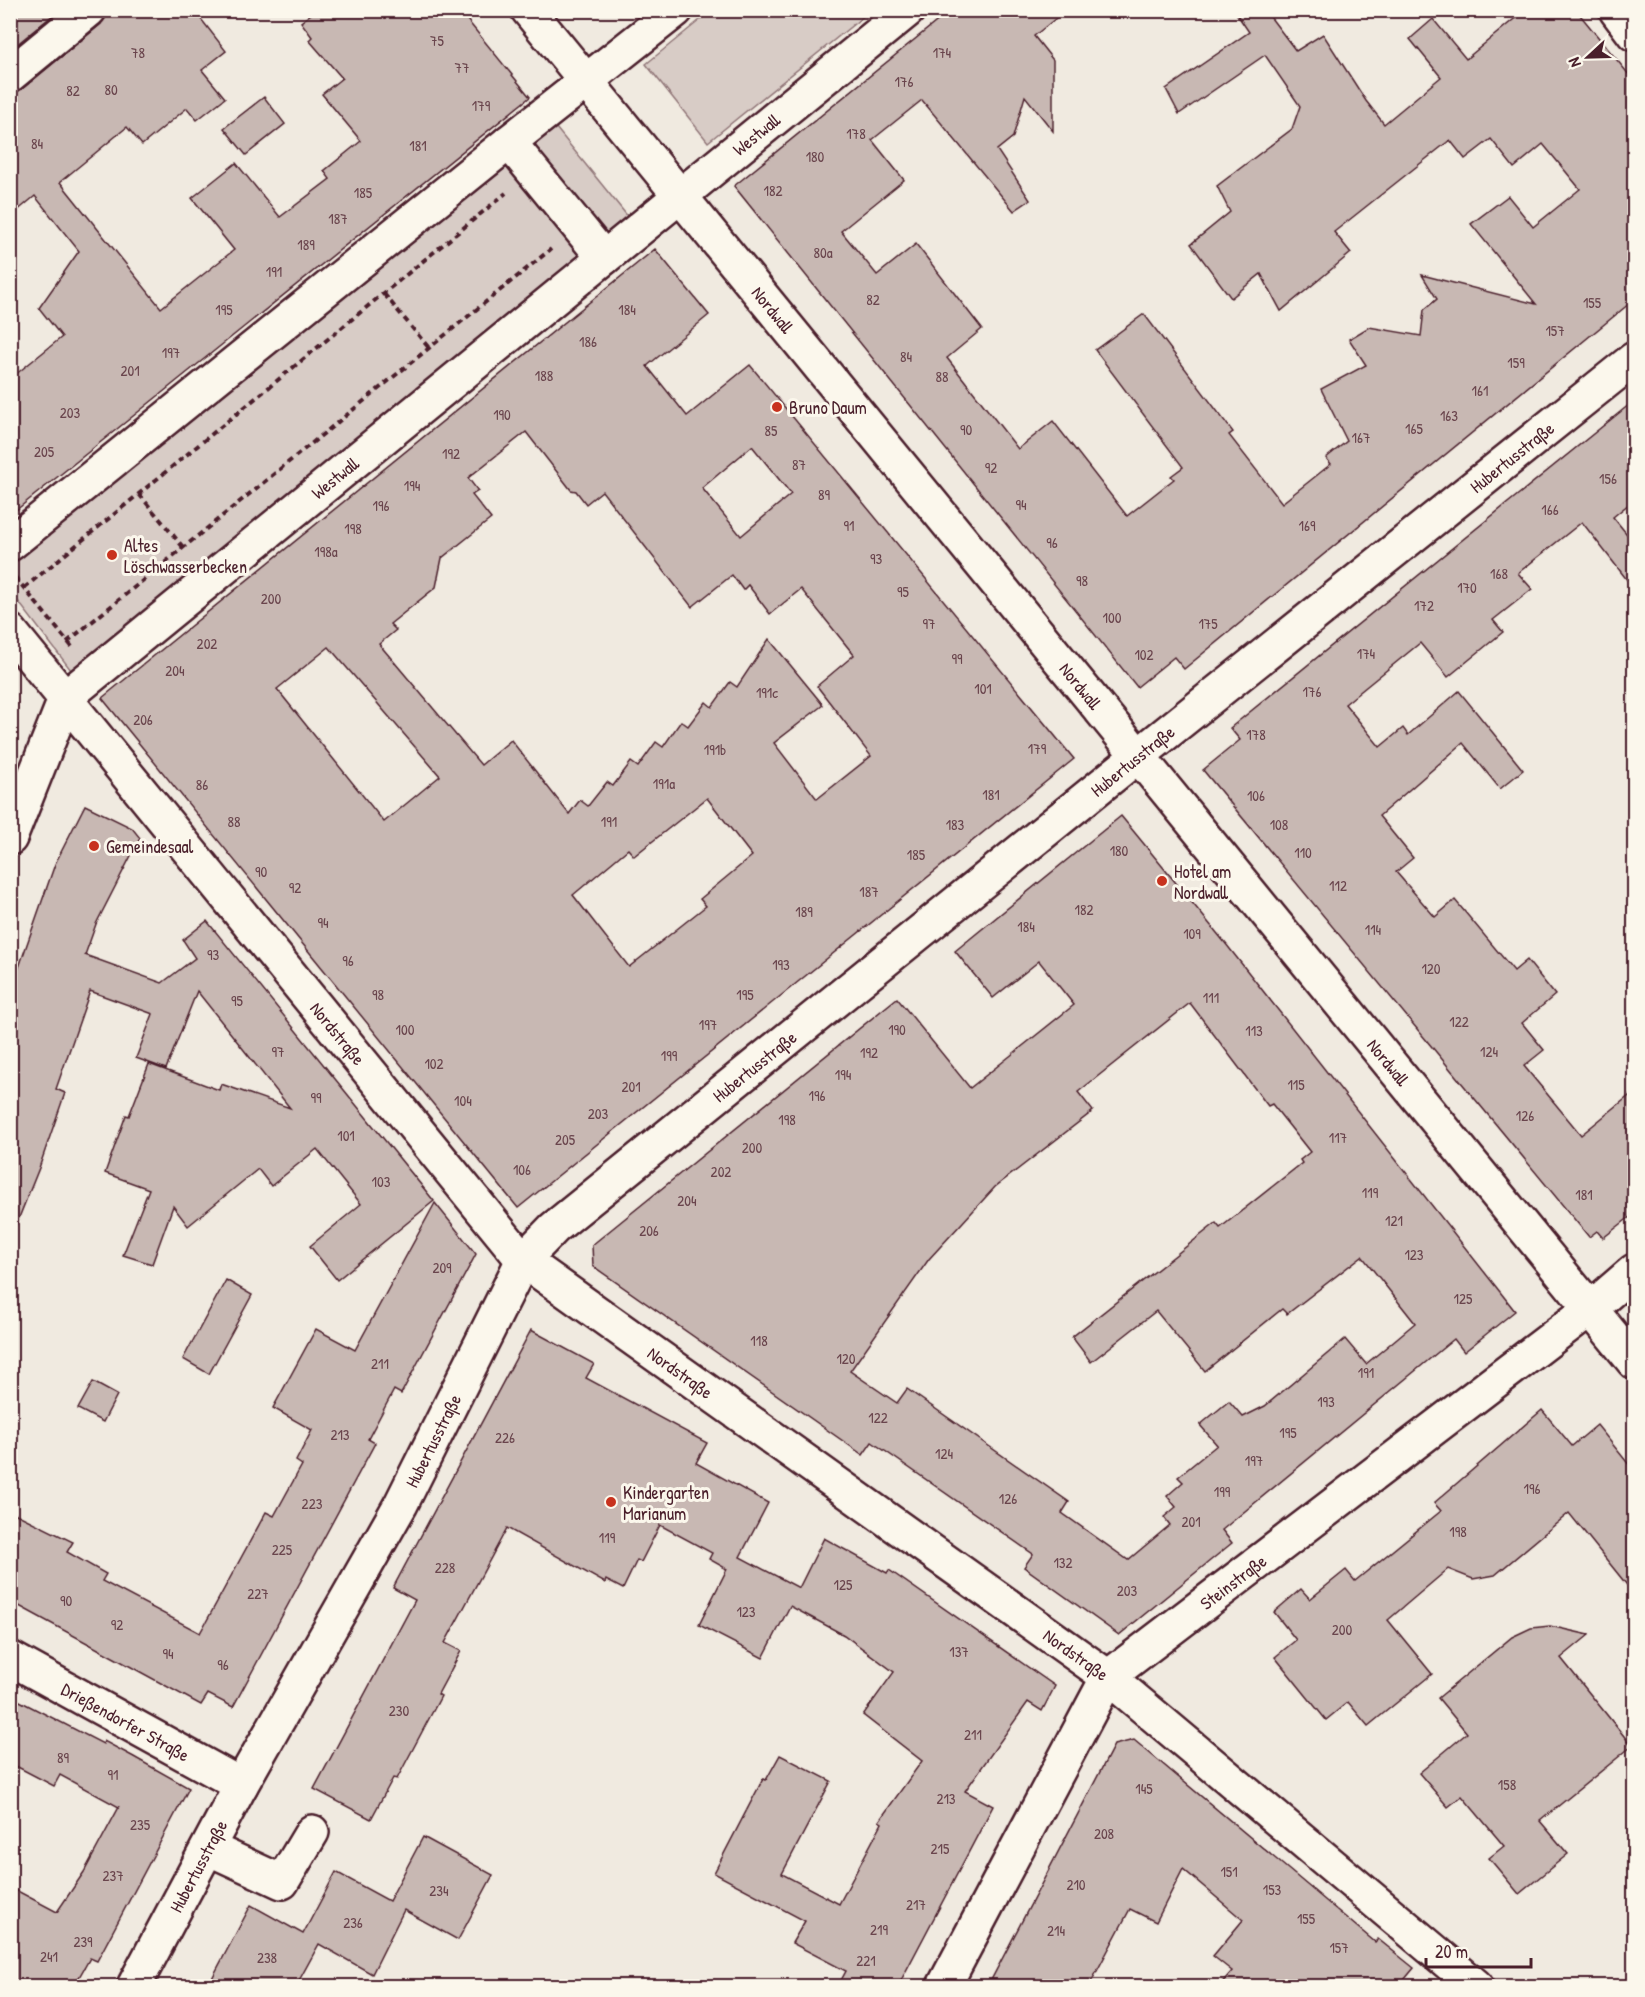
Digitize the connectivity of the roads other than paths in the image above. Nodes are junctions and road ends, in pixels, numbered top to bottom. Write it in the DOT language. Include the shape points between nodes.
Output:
graph roads {
  1 [pos="89,10"];
  2 [pos="528,10"];
  3 [pos="676,10"];
  4 [pos="908,10"];
  5 [pos="1616,10"];
  6 [pos="1635,34"];
  7 [pos="10,75"];
  8 [pos="586,82"];
  9 [pos="509,142"];
  10 [pos="680,197"];
  11 [pos="604,258"];
  12 [pos="1635,360"];
  13 [pos="10,544"];
  14 [pos="10,631"];
  15 [pos="66,697"];
  16 [pos="1139,755"];
  17 [pos="10,838"];
  18 [pos="523,1260"];
  19 [pos="1635,1271"];
  20 [pos="1590,1309"];
  21 [pos="1635,1362"];
  22 [pos="10,1658"];
  23 [pos="1108,1677"];
  24 [pos="241,1785"];
  25 [pos="312,1832"];
  26 [pos="208,1848"];
  27 [pos="134,1986"];
  28 [pos="944,1986"];
  29 [pos="1476,1986"];
  1 -- 7 [label="street"];
  2 -- 8 [label="street, Nordwall"];
  3 -- 8 [label="street"];
  4 -- 10 [label="street, Westwall"];
  5 -- 6 [label="street"];
  8 -- 9 [label="street"];
  8 -- 10 [label="street, Nordwall"];
  9 -- 11 [label="street"];
  9 -- 13 [label="street"];
  10 -- 11 [label="street, Westwall"];
  10 -- 16 [label="street, Nordwall"];
  11 -- 15 [label="street, Westwall"];
  12 -- 16 [label="street, Hubertusstraße"];
  14 -- 15 [label="street, Nordstraße"];
  15 -- 17 [label="street"];
  15 -- 18 [label="street, Nordstraße"];
  16 -- 18 [label="street, Hubertusstraße" via="563,1221"];
  16 -- 20 [label="street, Nordwall"];
  18 -- 23 [label="street, Nordstraße"];
  18 -- 24 [label="street, Hubertusstraße" via="402,1504"];
  19 -- 20 [label="street, Steinstraße"];
  20 -- 21 [label="street, Nordwall"];
  20 -- 23 [label="street, Steinstraße"];
  22 -- 24 [label="street, Drießendorfer Straße"];
  23 -- 28 [label="street, Steinstraße"];
  23 -- 29 [label="street, Nordstraße"];
  24 -- 26 [label="street, Hubertusstraße"];
  25 -- 26 [label="street" via="282,1882"];
  26 -- 27 [label="street, Hubertusstraße"];
}
